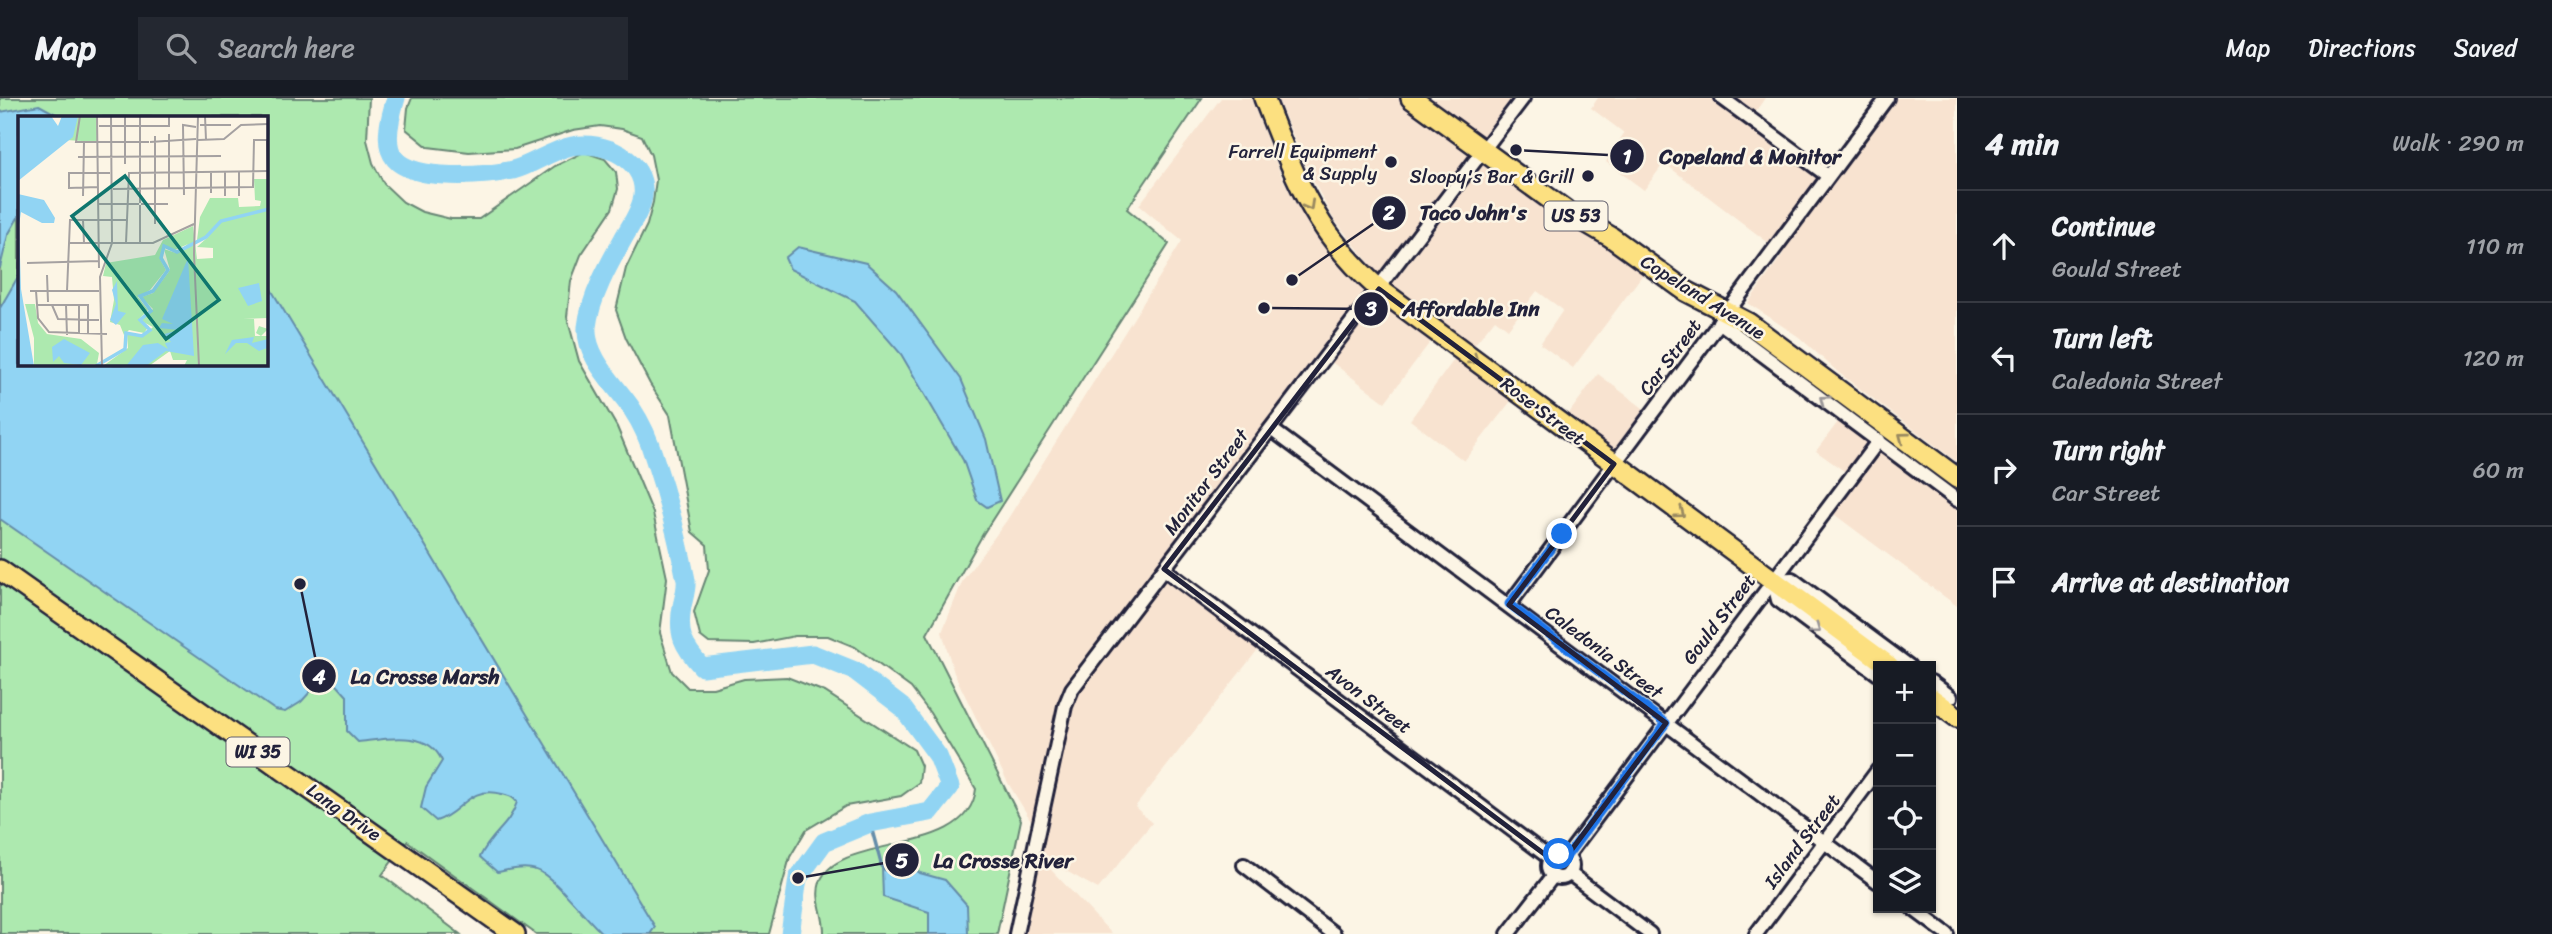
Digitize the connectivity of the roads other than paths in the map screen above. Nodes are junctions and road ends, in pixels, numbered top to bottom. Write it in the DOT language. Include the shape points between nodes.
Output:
graph roads {
  1 [pos="1264,98"];
  2 [pos="1411,98"];
  3 [pos="1522,98"];
  4 [pos="1722,98"];
  5 [pos="1887,98"];
  6 [pos="1483,150"];
  7 [pos="1828,176"];
  8 [pos="1379,289"];
  9 [pos="1723,317"];
  10 [pos="1271,429"];
  11 [pos="1879,440"];
  12 [pos="1614,464"];
  13 [pos="1957,478"];
  14 [pos="1957,500"];
  15 [pos="1164,569"];
  16 [pos="0,570"];
  17 [pos="1779,584"];
  18 [pos="1509,604"];
  19 [pos="1882,661"];
  20 [pos="1902,661"];
  21 [pos="1873,670"];
  22 [pos="1941,697"];
  23 [pos="1957,717"];
  24 [pos="1666,723"];
  25 [pos="1873,777"];
  26 [pos="1825,842"];
  27 [pos="1567,856"];
  28 [pos="1550,859"];
  29 [pos="1244,865"];
  30 [pos="1569,873"];
  31 [pos="1553,876"];
  32 [pos="1873,878"];
  33 [pos="1919,913"];
  34 [pos="515,934"];
  35 [pos="1016,934"];
  36 [pos="1334,934"];
  37 [pos="1508,934"];
  38 [pos="1650,934"];
  39 [pos="1756,934"];
  40 [pos="1947,934"];
  1 -- 8 [label="main road, Rose Street, one-way" via="1314,215"];
  2 -- 6 [label="main road, Copeland Avenue / US 53"];
  3 -- 6 [label="street, Monitor Street"];
  4 -- 7 [label="street"];
  5 -- 7 [label="street, Car Street"];
  6 -- 8 [label="street, Monitor Street"];
  6 -- 9 [label="main road, Copeland Avenue / US 53"];
  7 -- 9 [label="street, Car Street"];
  8 -- 10 [label="street, Monitor Street"];
  8 -- 12 [label="main road, Rose Street, one-way"];
  11 -- 9 [label="street, one-way"];
  9 -- 12 [label="street, Car Street"];
  13 -- 9 [label="main road, Copeland Avenue / US 53, one-way" via="1748,323"];
  10 -- 15 [label="street, Monitor Street"];
  10 -- 18 [label="street, Caledonia Street"];
  11 -- 14 [label="street"];
  11 -- 17 [label="street, Gould Street"];
  12 -- 17 [label="main road, Rose Street, one-way"];
  12 -- 18 [label="street, Car Street"];
  15 -- 28 [label="street, Avon Street"];
  15 -- 35 [label="street, Monitor Street" via="1067,698"];
  16 -- 34 [label="main road, Lang Drive / WI 35"];
  17 -- 19 [label="main road, Rose Street"];
  17 -- 20 [label="street" via="1792,579"];
  17 -- 21 [label="street, one-way" via="1778,600"];
  17 -- 24 [label="street, Gould Street"];
  18 -- 24 [label="street, Caledonia Street"];
  22 -- 23 [label="main road"];
  24 -- 26 [label="street, Caledonia Street"];
  24 -- 27 [label="street, Gould Street"];
  25 -- 26 [label="street, Island Street"];
  26 -- 32 [label="street, Caledonia Street"];
  26 -- 39 [label="street, Island Street"];
  27 -- 28 [label="street"];
  27 -- 30 [label="street" via="1572,863"];
  28 -- 31 [label="street" via="1548,869"];
  29 -- 36 [label="street"];
  30 -- 31 [label="street" via="1563,878"];
  30 -- 38 [label="street"];
  31 -- 37 [label="street"];
  33 -- 40 [label="street"];
}
